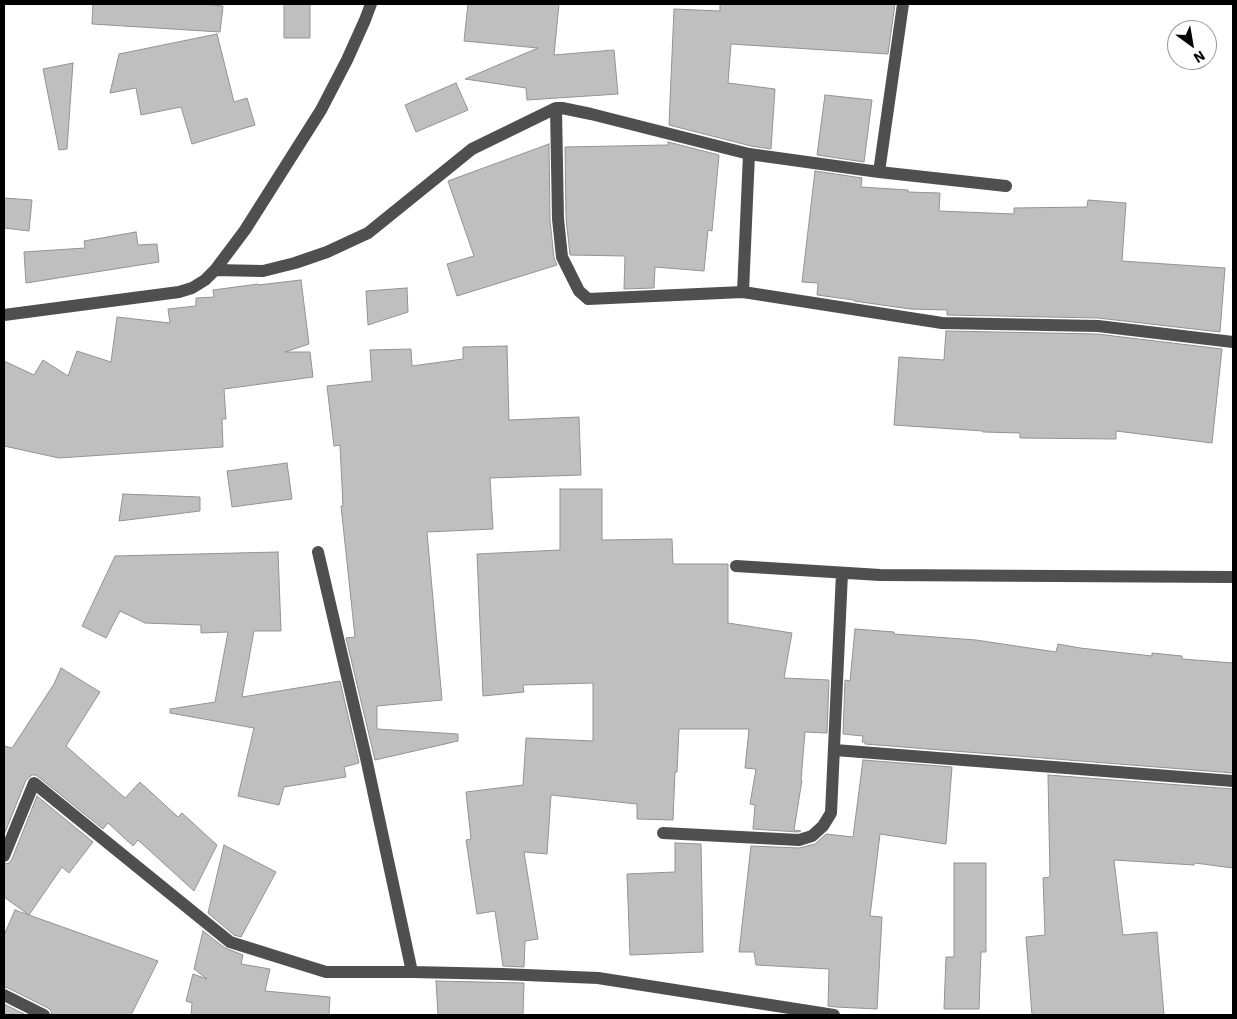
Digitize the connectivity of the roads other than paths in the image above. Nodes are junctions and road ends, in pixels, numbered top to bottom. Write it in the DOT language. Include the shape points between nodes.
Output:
graph roads {
  1 [pos="370,4"];
  2 [pos="903,4"];
  3 [pos="556,108"];
  4 [pos="749,154"];
  5 [pos="879,172"];
  6 [pos="1006,186"];
  7 [pos="215,270"];
  8 [pos="743,292"];
  9 [pos="4,315"];
  10 [pos="1233,342"];
  11 [pos="318,552"];
  12 [pos="736,566"];
  13 [pos="842,574"];
  14 [pos="1233,577"];
  15 [pos="835,750"];
  16 [pos="1233,781"];
  17 [pos="663,833"];
  18 [pos="4,856"];
  19 [pos="412,972"];
  20 [pos="4,995"];
  21 [pos="44,1015"];
  22 [pos="834,1015"];
  1 -- 7 [label="street" via="347,60 321,110 245,230"];
  2 -- 5 [label="street"];
  3 -- 4 [label="street"];
  3 -- 7 [label="street" via="472,150 368,233 327,252 262,271"];
  3 -- 8 [label="street" via="562,257 579,291 588,299"];
  4 -- 5 [label="street"];
  4 -- 8 [label="street"];
  5 -- 6 [label="street"];
  7 -- 9 [label="street" via="192,288 179,292"];
  8 -- 10 [label="street" via="942,324 1098,326"];
  11 -- 19 [label="street"];
  12 -- 13 [label="street"];
  13 -- 14 [label="street"];
  13 -- 15 [label="street"];
  15 -- 16 [label="street"];
  15 -- 17 [label="street" via="831,813 812,836 799,840"];
  18 -- 19 [label="street" via="34,783 230,942 326,972"];
  19 -- 22 [label="street" via="598,978"];
  20 -- 21 [label="street"];
}
